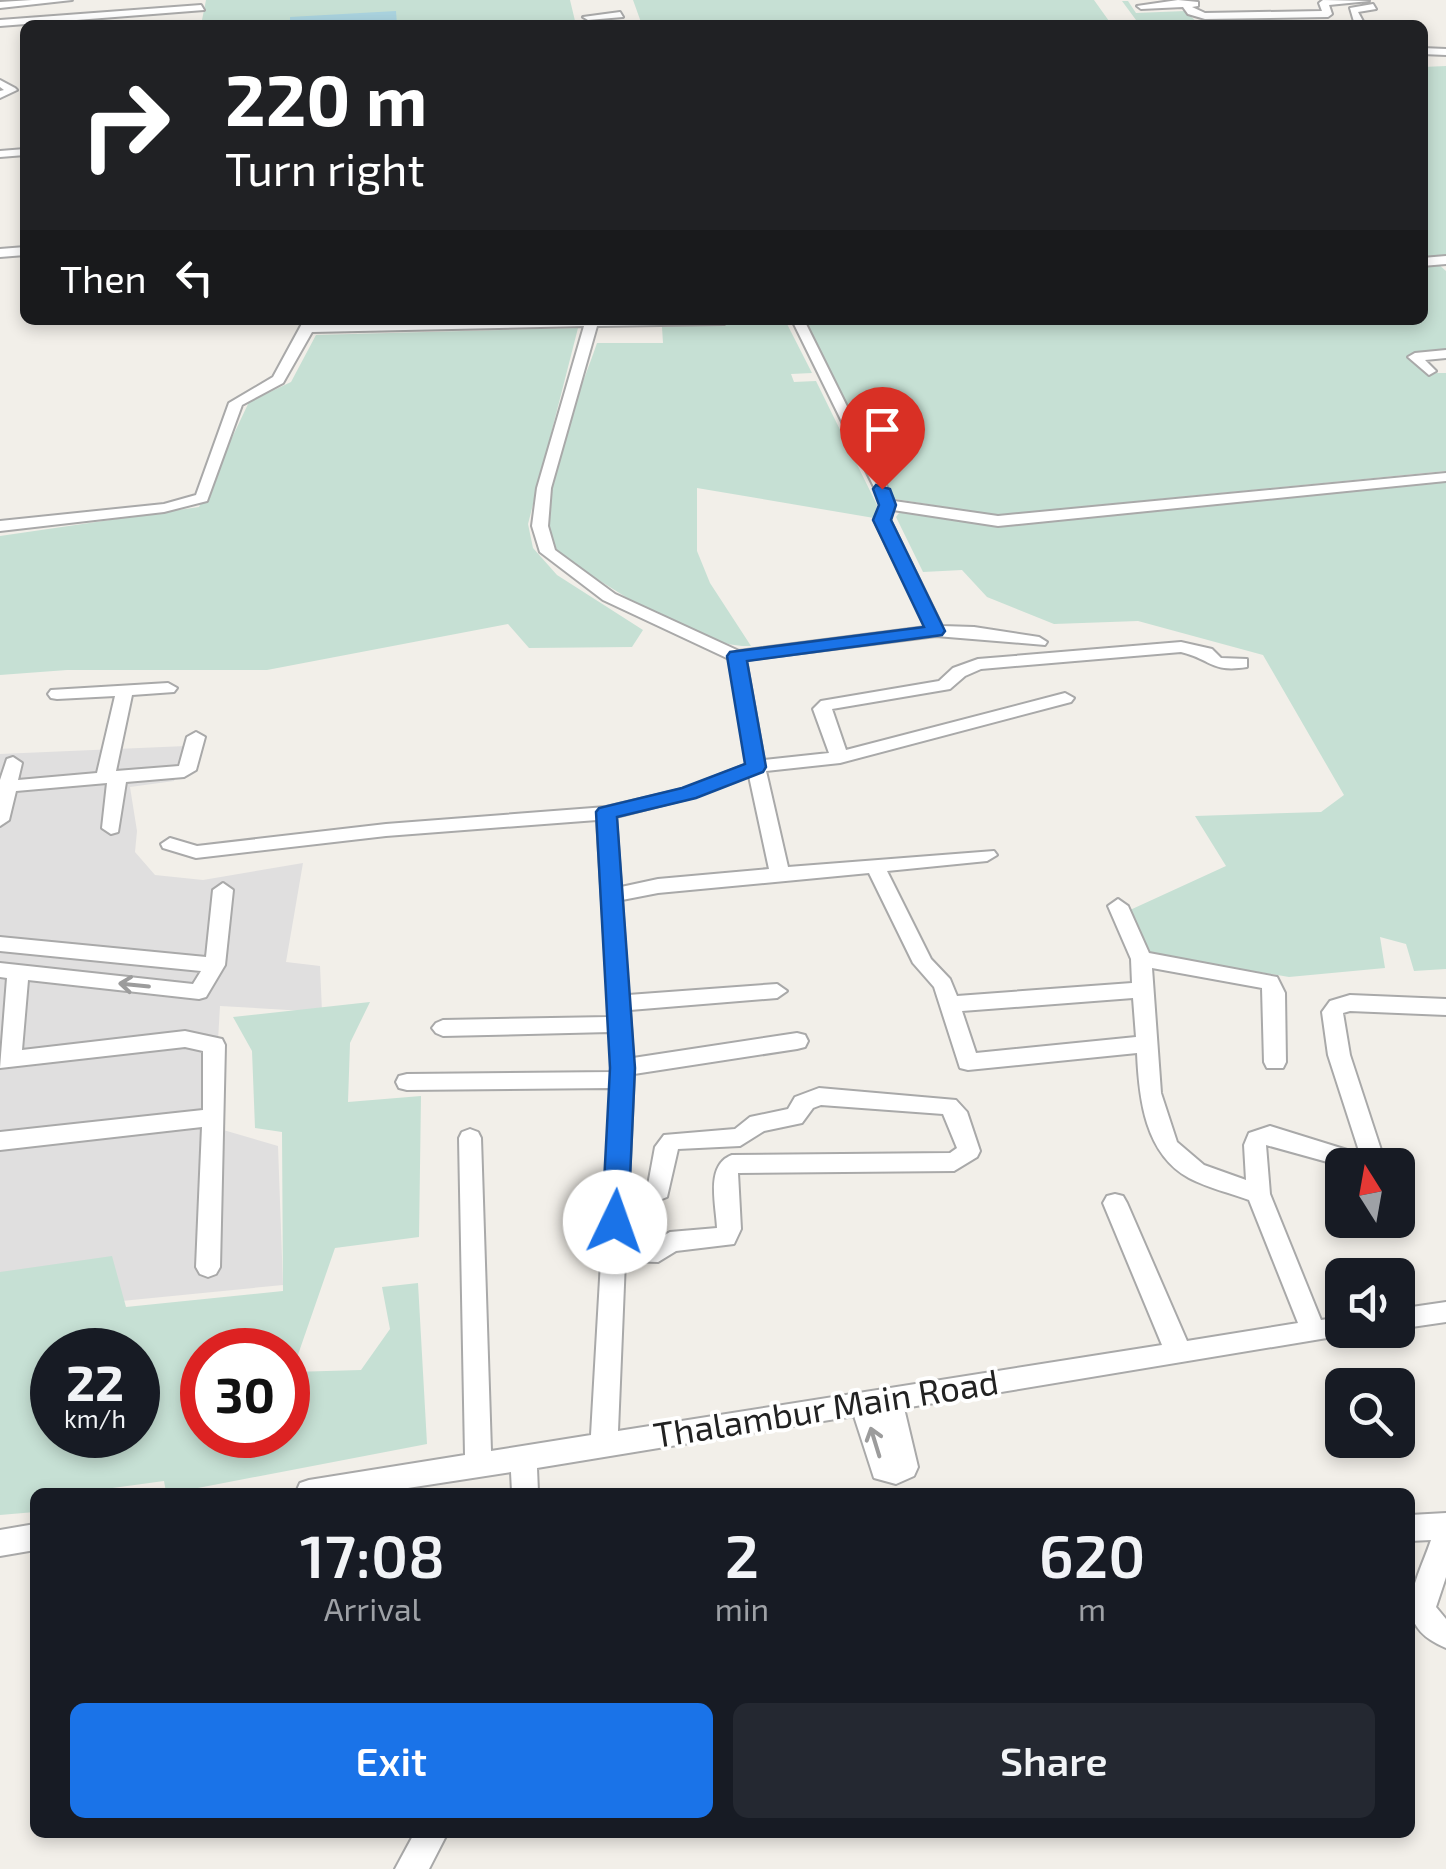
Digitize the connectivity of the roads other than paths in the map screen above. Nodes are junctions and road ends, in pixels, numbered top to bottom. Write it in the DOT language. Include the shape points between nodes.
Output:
graph roads {
  1 [pos="68,0"];
  2 [pos="181,0"];
  3 [pos="616,0"];
  4 [pos="1365,0"];
  5 [pos="1184,2"];
  6 [pos="1288,2"];
  7 [pos="201,4"];
  8 [pos="0,5"];
  9 [pos="1141,6"];
  10 [pos="1259,10"];
  11 [pos="0,14"];
  12 [pos="1328,14"];
  13 [pos="1353,14"];
  14 [pos="1298,15"];
  15 [pos="32,20"];
  16 [pos="622,20"];
  17 [pos="1266,20"];
  18 [pos="1357,20"];
  19 [pos="0,82"];
  20 [pos="0,94"];
  21 [pos="308,325"];
  22 [pos="591,325"];
  23 [pos="800,325"];
  24 [pos="1446,354"];
  25 [pos="1429,371"];
  26 [pos="1446,477"];
  27 [pos="888,505"];
  28 [pos="0,526"];
  29 [pos="936,631"];
  30 [pos="1039,642"];
  31 [pos="737,656"];
  32 [pos="1240,663"];
  33 [pos="168,688"];
  34 [pos="124,692"];
  35 [pos="57,694"];
  36 [pos="1065,698"];
  37 [pos="196,737"];
  38 [pos="840,757"];
  39 [pos="14,764"];
  40 [pos="756,767"];
  41 [pos="111,777"];
  42 [pos="4,787"];
  43 [pos="606,812"];
  44 [pos="0,820"];
  45 [pos="111,828"];
  46 [pos="170,844"];
  47 [pos="988,855"];
  48 [pos="875,866"];
  49 [pos="780,874"];
  50 [pos="222,890"];
  51 [pos="611,895"];
  52 [pos="1118,906"];
  53 [pos="0,944"];
  54 [pos="1141,959"];
  55 [pos="215,964"];
  56 [pos="9,971"];
  57 [pos="777,990"];
  58 [pos="1142,990"];
  59 [pos="952,1004"];
  60 [pos="1446,1007"];
  61 [pos="619,1014"];
  62 [pos="443,1028"];
  63 [pos="797,1040"];
  64 [pos="1149,1044"];
  65 [pos="5,1059"];
  66 [pos="1275,1062"];
  67 [pos="622,1074"];
  68 [pos="406,1082"];
  69 [pos="214,1117"];
  70 [pos="740,1137"];
  71 [pos="470,1138"];
  72 [pos="0,1142"];
  73 [pos="1369,1148"];
  74 [pos="1325,1153"];
  75 [pos="742,1162"];
  76 [pos="616,1192"];
  77 [pos="1258,1194"];
  78 [pos="1115,1203"];
  79 [pos="613,1251"];
  80 [pos="208,1267"];
  81 [pos="1446,1312"];
  82 [pos="1415,1317"];
  83 [pos="1325,1329"];
  84 [pos="1312,1331"];
  85 [pos="1180,1352"];
  86 [pos="876,1401"];
  87 [pos="604,1444"];
  88 [pos="523,1457"];
  89 [pos="478,1465"];
  90 [pos="898,1481"];
  91 [pos="334,1488"];
  92 [pos="525,1488"];
  93 [pos="1446,1526"];
  94 [pos="1415,1528"];
  95 [pos="1446,1535"];
  96 [pos="30,1538"];
  97 [pos="0,1543"];
  98 [pos="1446,1634"];
  99 [pos="429,1838"];
  100 [pos="411,1869"];
  1 -- 8 [label="street"];
  2 -- 11 [label="street"];
  3 -- 16 [label="street"];
  4 -- 12 [label="street" via="1322,3"];
  4 -- 13 [label="street" via="1373,7"];
  5 -- 9 [label="street"];
  5 -- 10 [label="street" via="1196,14"];
  6 -- 14 [label="street"];
  7 -- 15 [label="street"];
  10 -- 14 [label="street"];
  10 -- 17 [label="street"];
  12 -- 13 [label="street"];
  12 -- 14 [label="street"];
  13 -- 18 [label="street"];
  19 -- 20 [label="street" via="12,90"];
  21 -- 28 [label="street" via="278,380 236,402 202,498"];
  22 -- 31 [label="street" via="544,488 540,526 548,552 610,597"];
  23 -- 27 [label="street"];
  24 -- 25 [label="street" via="1415,357"];
  26 -- 27 [label="street" via="998,521"];
  27 -- 29 [label="street" via="882,520"];
  29 -- 30 [label="street"];
  29 -- 31 [label="street"];
  31 -- 40 [label="street"];
  32 -- 38 [label="street" via="1217,664 1181,646 978,664 944,684 827,704 822,709"];
  33 -- 34 [label="street"];
  34 -- 35 [label="street"];
  34 -- 41 [label="street"];
  36 -- 38 [label="street"];
  37 -- 41 [label="street" via="184,771"];
  38 -- 40 [label="street"];
  39 -- 42 [label="street"];
  40 -- 43 [label="street" via="688,793"];
  40 -- 49 [label="street"];
  41 -- 42 [label="street"];
  41 -- 45 [label="street"];
  42 -- 44 [label="street"];
  43 -- 46 [label="street" via="196,852"];
  43 -- 51 [label="street"];
  47 -- 48 [label="street"];
  48 -- 49 [label="street"];
  48 -- 59 [label="street" via="922,963"];
  49 -- 51 [label="street"];
  50 -- 55 [label="street"];
  51 -- 61 [label="street"];
  52 -- 54 [label="street"];
  53 -- 55 [label="street"];
  54 -- 58 [label="street"];
  54 -- 66 [label="street" via="1270,982"];
  55 -- 56 [label="street, one-way" via="199,992"];
  56 -- 65 [label="street"];
  57 -- 61 [label="street"];
  58 -- 59 [label="street"];
  58 -- 64 [label="street"];
  59 -- 64 [label="street" via="968,1062"];
  60 -- 73 [label="street" via="1350,1003 1332,1012 1338,1055"];
  61 -- 62 [label="street"];
  61 -- 67 [label="street"];
  63 -- 67 [label="street"];
  64 -- 77 [label="street" via="1150,1093 1167,1147 1196,1171"];
  65 -- 69 [label="street" via="202,1040 214,1045"];
  67 -- 68 [label="street"];
  67 -- 76 [label="street"];
  69 -- 72 [label="street"];
  69 -- 80 [label="street"];
  70 -- 75 [label="street"];
  70 -- 75 [label="street" via="758,1123 794,1117 819,1096 896,1100 948,1106 969,1151 954,1162"];
  70 -- 76 [label="street" via="672,1141 659,1190"];
  71 -- 89 [label="street"];
  74 -- 77 [label="street" via="1262,1136 1255,1146"];
  75 -- 79 [label="street" via="726,1171 726,1237 670,1242 658,1252"];
  76 -- 79 [label="street"];
  77 -- 84 [label="street"];
  78 -- 85 [label="street"];
  79 -- 87 [label="street"];
  81 -- 82 [label="street"];
  83 -- 84 [label="street, Thalambur Main Road"];
  84 -- 85 [label="street, Thalambur Main Road"];
  85 -- 86 [label="street, Thalambur Main Road"];
  86 -- 87 [label="street, Thalambur Main Road"];
  86 -- 90 [label="street" via="882,1469"];
  87 -- 88 [label="street, Thalambur Main Road"];
  88 -- 89 [label="street, Thalambur Main Road"];
  88 -- 92 [label="street"];
  89 -- 91 [label="street, Thalambur Main Road"];
  93 -- 94 [label="street"];
  95 -- 98 [label="street" via="1421,1610"];
  96 -- 97 [label="street"];
  99 -- 100 [label="street"];
}
